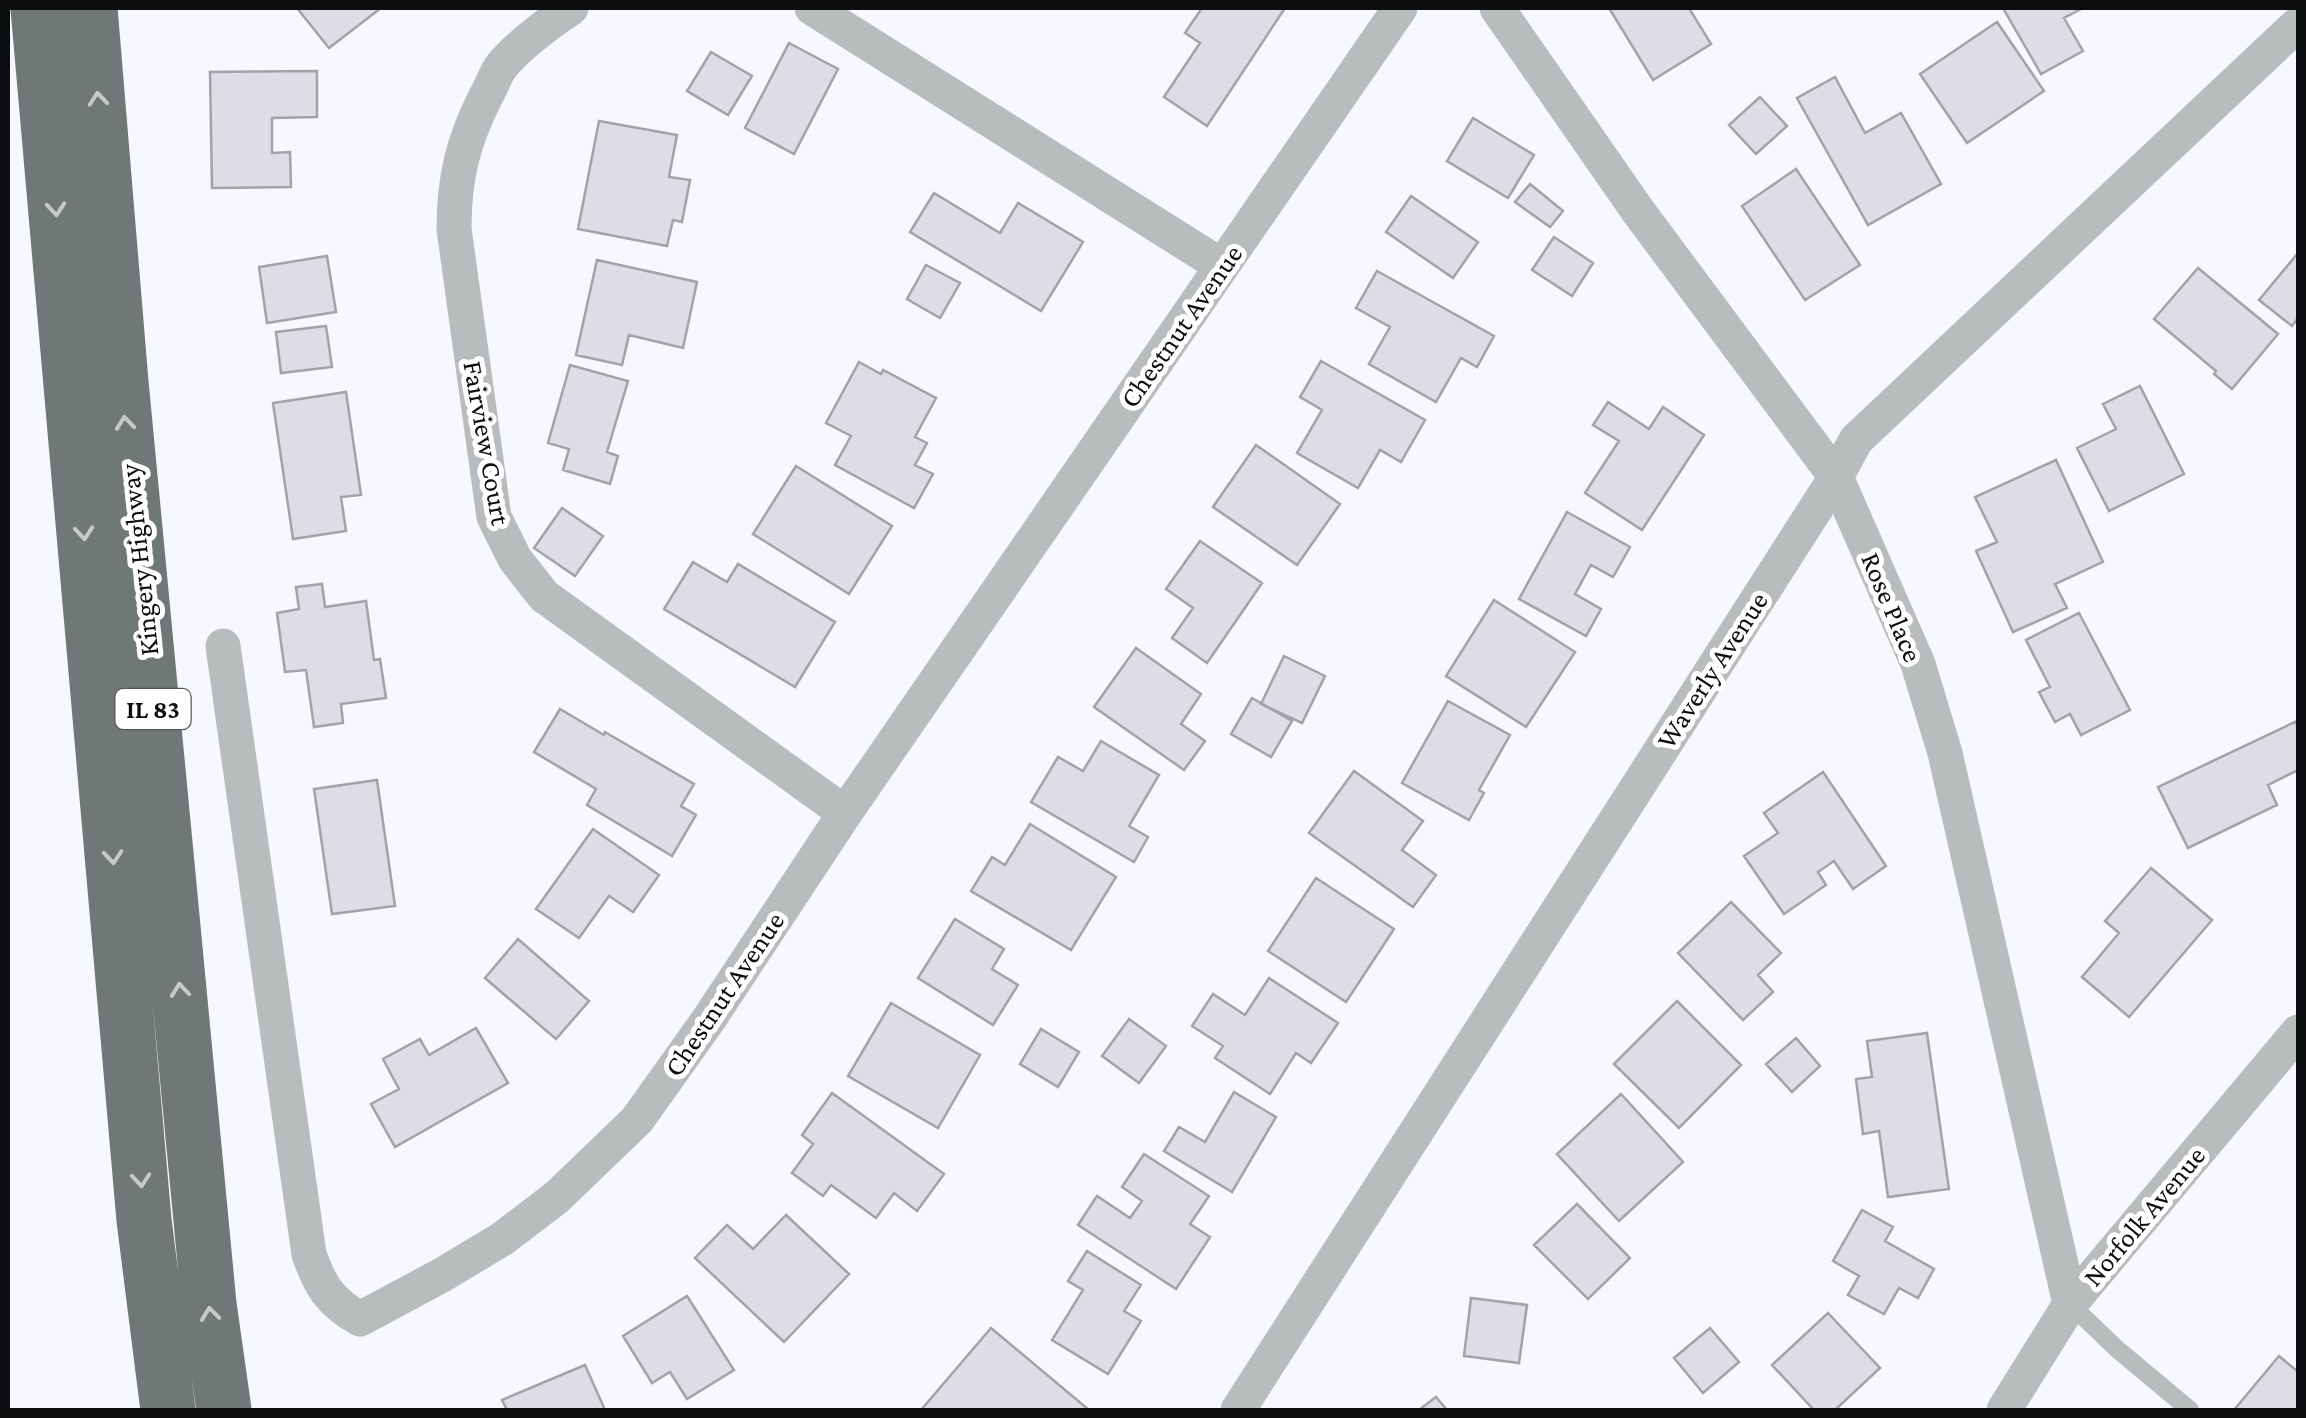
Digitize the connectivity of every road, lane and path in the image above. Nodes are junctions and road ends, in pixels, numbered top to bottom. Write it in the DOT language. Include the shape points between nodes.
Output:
graph roads {
  1 [pos="38,8"];
  2 [pos="90,8"];
  3 [pos="571,8"];
  4 [pos="812,8"];
  5 [pos="1400,8"];
  6 [pos="1497,8"];
  7 [pos="2298,24"];
  8 [pos="1222,266"];
  9 [pos="1836,477"];
  10 [pos="224,646"];
  11 [pos="845,814"];
  12 [pos="2298,1032"];
  13 [pos="2070,1304"];
  14 [pos="168,1410"];
  15 [pos="224,1410"];
  16 [pos="1238,1410"];
  17 [pos="2004,1410"];
  18 [pos="2190,1410"];
  1 -- 14 [label="highway, Kingery Highway / IL 83, one-way" via="144,1220"];
  15 -- 2 [label="highway, Kingery Highway / IL 83, one-way"];
  3 -- 11 [label="street, Fairview Court" via="500,67 470,128 456,185 454,230 494,517 514,559 544,596"];
  4 -- 8 [label="street"];
  5 -- 8 [label="street, Chestnut Avenue"];
  6 -- 9 [label="street, Rose Place"];
  7 -- 9 [label="street, Waverly Avenue" via="1856,440"];
  8 -- 11 [label="street, Chestnut Avenue"];
  9 -- 13 [label="street, Rose Place" via="1918,664 1945,753"];
  9 -- 16 [label="street, Waverly Avenue"];
  10 -- 11 [label="street, Chestnut Avenue" via="309,1254 331,1299 360,1320 502,1238 558,1197 638,1120"];
  12 -- 13 [label="street, Norfolk Avenue"];
  13 -- 17 [label="street, Norfolk Avenue"];
  13 -- 18 [label="lane"];
}
